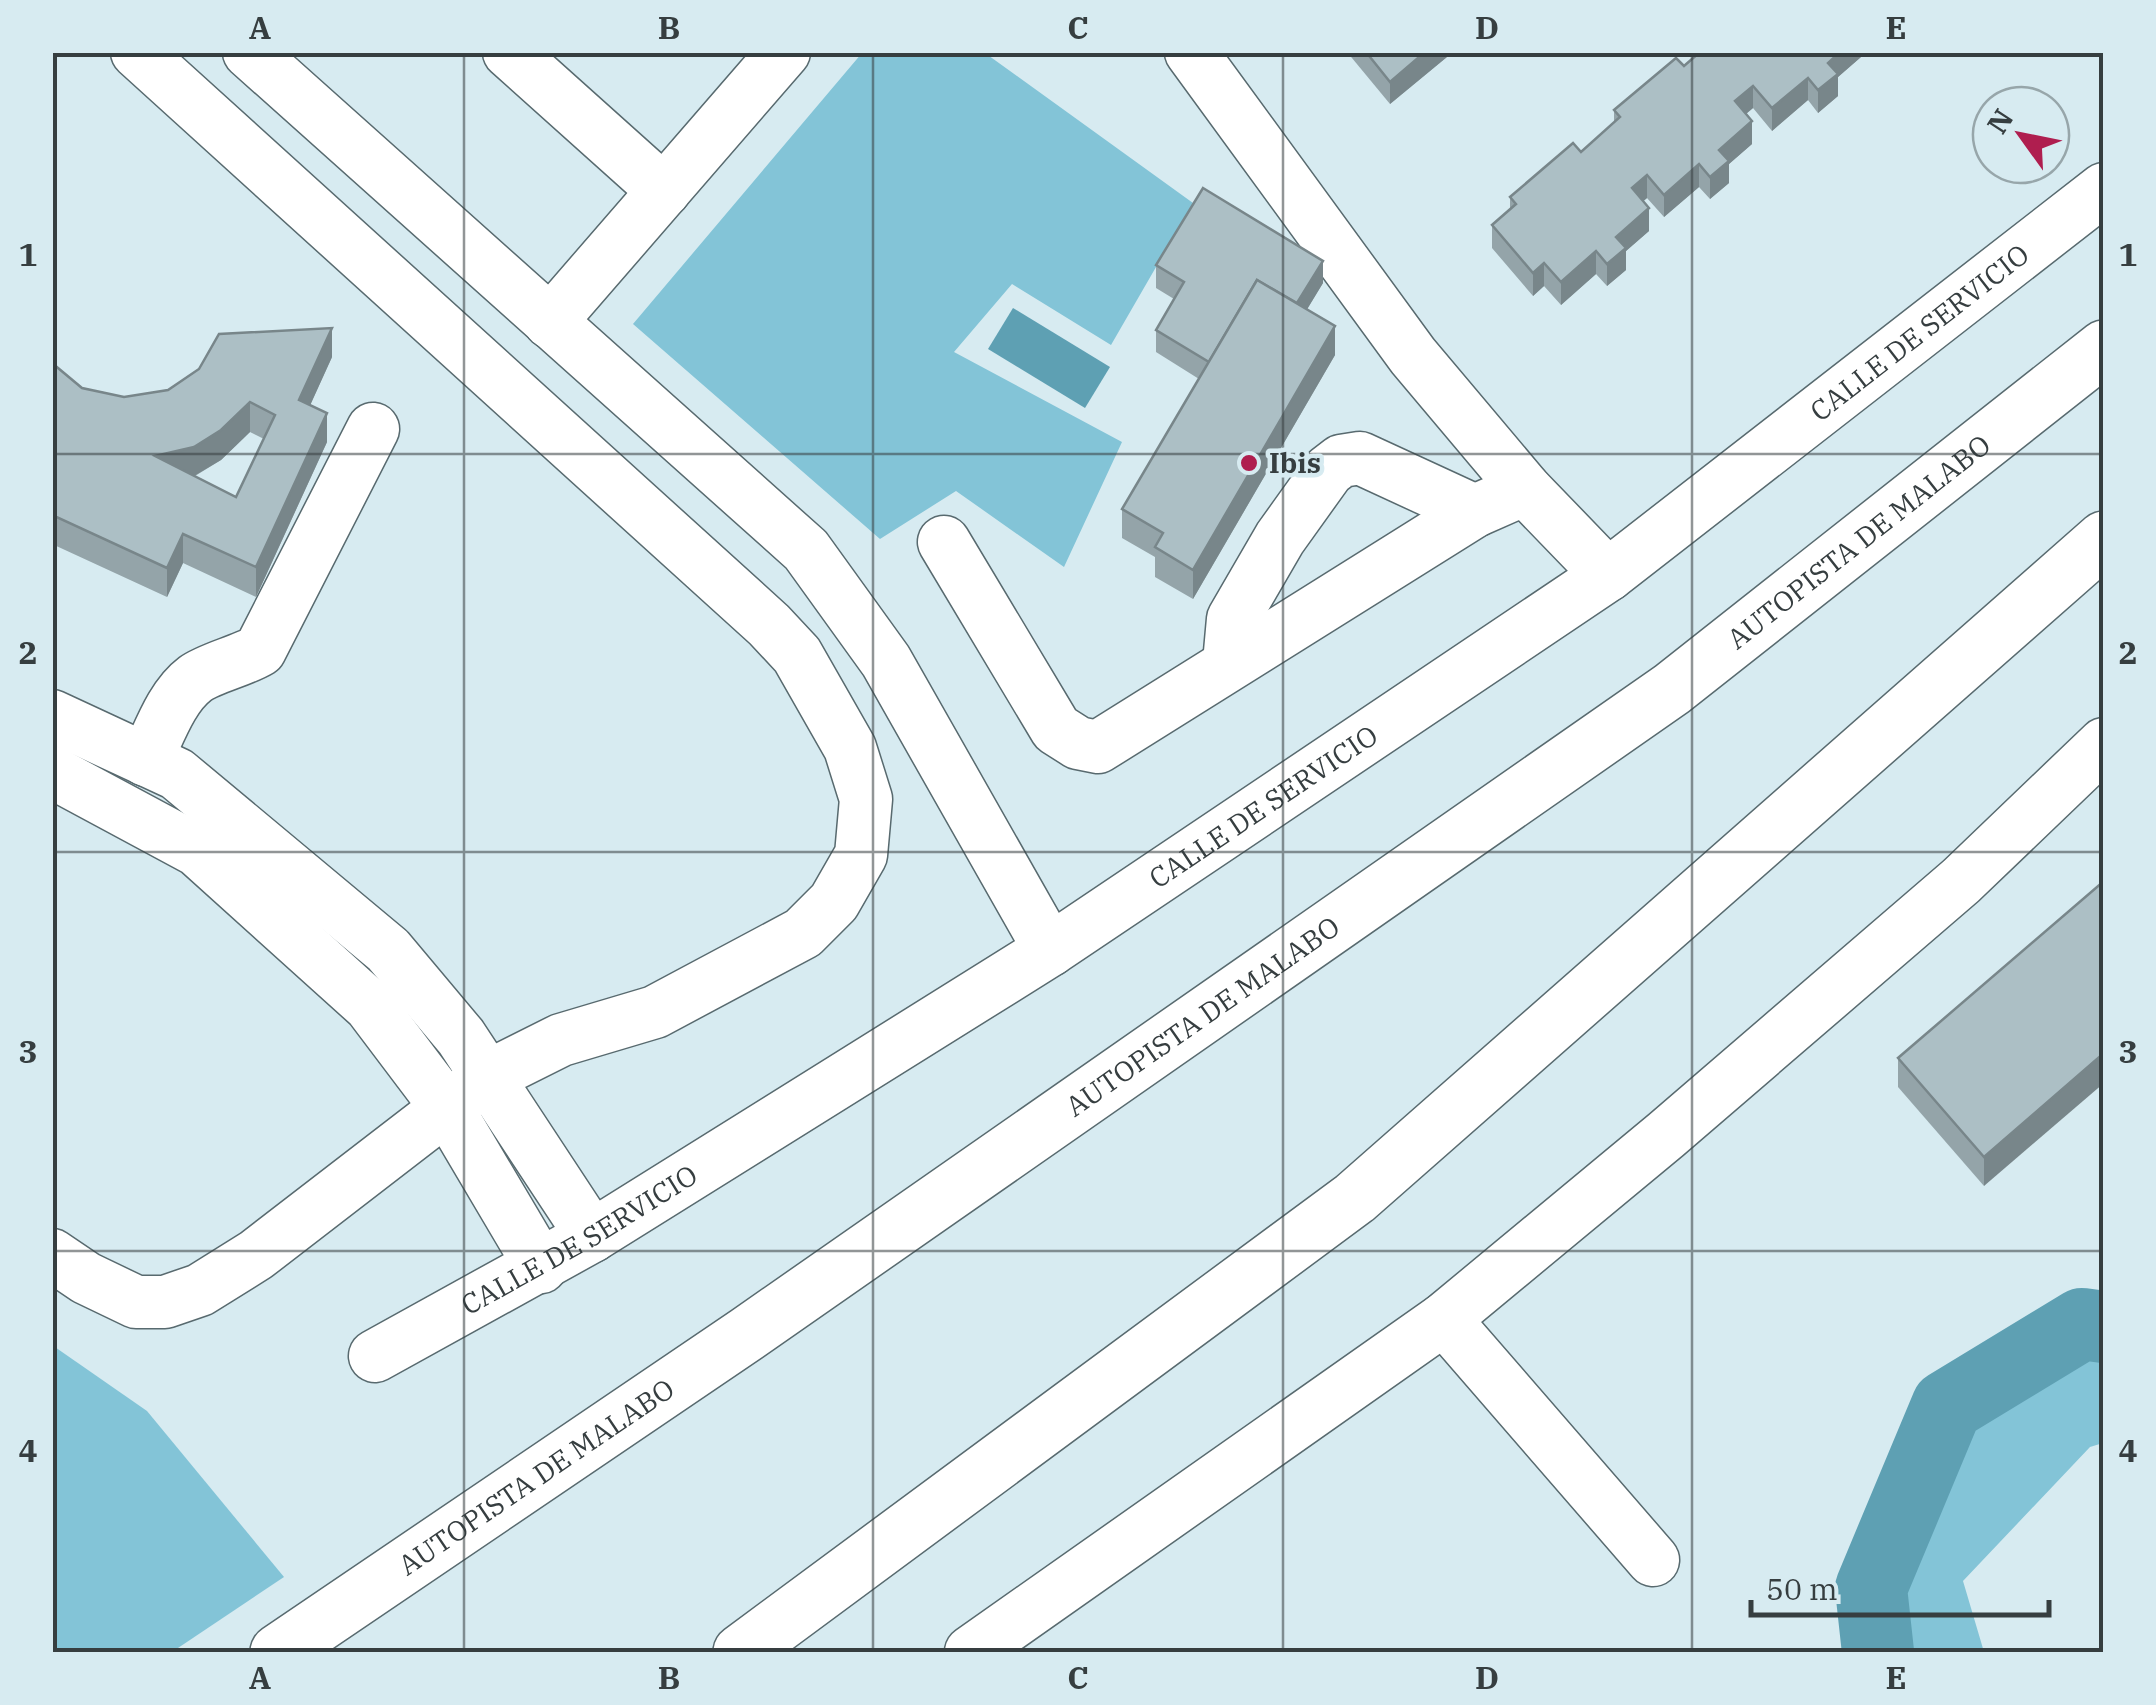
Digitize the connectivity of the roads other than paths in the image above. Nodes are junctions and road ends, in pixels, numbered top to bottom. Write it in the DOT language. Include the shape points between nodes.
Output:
graph roads {
  1 [pos="138,52"];
  2 [pos="249,52"];
  3 [pos="509,52"];
  4 [pos="784,52"];
  5 [pos="1192,52"];
  6 [pos="2104,189"];
  7 [pos="664,191"];
  8 [pos="550,322"];
  9 [pos="2104,348"];
  10 [pos="372,428"];
  11 [pos="1525,490"];
  12 [pos="1475,511"];
  13 [pos="2104,539"];
  14 [pos="944,542"];
  15 [pos="1608,575"];
  16 [pos="1229,663"];
  17 [pos="52,716"];
  18 [pos="2104,744"];
  19 [pos="146,760"];
  20 [pos="55,778"];
  21 [pos="212,831"];
  22 [pos="1050,950"];
  23 [pos="467,1092"];
  24 [pos="592,1236"];
  25 [pos="52,1255"];
  26 [pos="541,1267"];
  27 [pos="1444,1319"];
  28 [pos="375,1356"];
  29 [pos="1654,1560"];
  30 [pos="278,1652"];
  31 [pos="741,1652"];
  32 [pos="972,1652"];
  1 -- 23 [label="street" via="769,625 797,654 850,748 866,799 861,855 834,902 802,933 656,1012 561,1040"];
  2 -- 8 [label="street"];
  3 -- 7 [label="street"];
  4 -- 7 [label="street"];
  5 -- 11 [label="street" via="1413,356"];
  6 -- 15 [label="street, CALLE DE SERVICIO"];
  7 -- 8 [label="street"];
  8 -- 22 [label="street" via="806,550 886,661"];
  9 -- 30 [label="highway, AUTOPISTA DE MALABO" via="1672,689"];
  10 -- 19 [label="street" via="260,650 196,678 169,712"];
  11 -- 12 [label="street"];
  11 -- 15 [label="street"];
  12 -- 16 [label="street"];
  12 -- 16 [label="street" via="1360,458 1341,461 1312,489 1233,619"];
  13 -- 31 [label="highway" via="1355,1198"];
  14 -- 16 [label="street" via="1056,729 1078,743 1098,746"];
  15 -- 22 [label="street, CALLE DE SERVICIO"];
  17 -- 19 [label="street"];
  18 -- 27 [label="street" via="1960,880"];
  19 -- 21 [label="street" via="177,774"];
  20 -- 21 [label="street"];
  21 -- 23 [label="street" via="370,1006"];
  22 -- 24 [label="street, CALLE DE SERVICIO"];
  23 -- 24 [label="street"];
  23 -- 25 [label="street" via="256,1255 200,1290 165,1302 136,1302"];
  23 -- 26 [label="street"];
  24 -- 26 [label="street, CALLE DE SERVICIO"];
  26 -- 28 [label="street, CALLE DE SERVICIO"];
  27 -- 29 [label="street"];
  27 -- 32 [label="street"];
}
